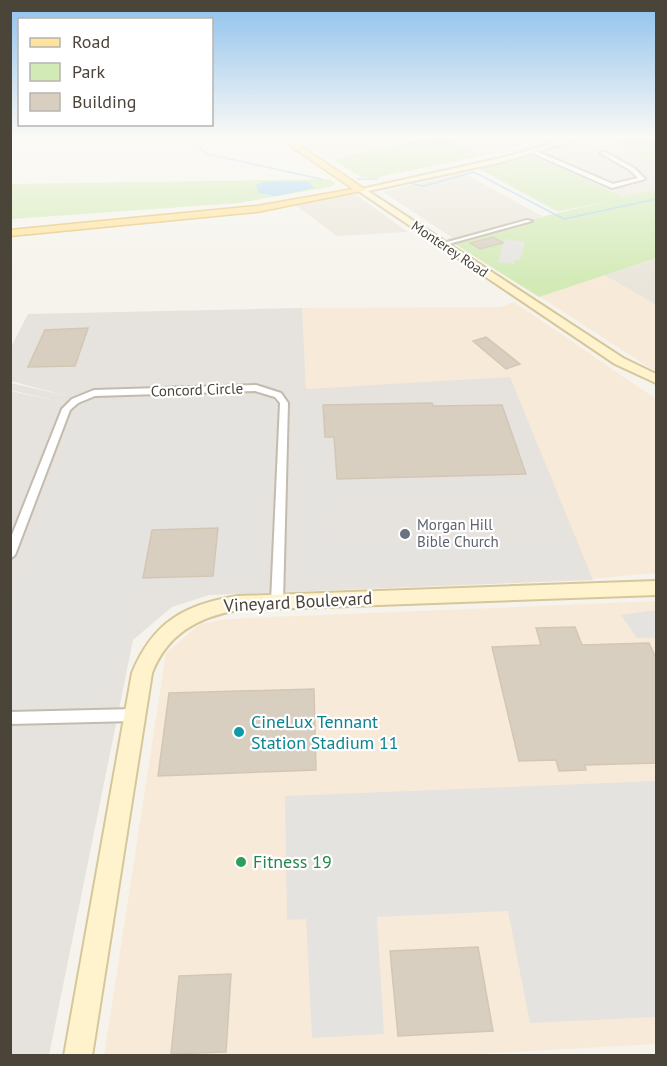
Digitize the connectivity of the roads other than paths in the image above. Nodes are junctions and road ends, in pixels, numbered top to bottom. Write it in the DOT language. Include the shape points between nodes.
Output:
graph roads {
  1 [pos="355,186"];
  2 [pos="368,186"];
  3 [pos="369,186"];
  4 [pos="358,188"];
  5 [pos="529,221"];
  6 [pos="10,231"];
  7 [pos="443,244"];
  8 [pos="619,361"];
  9 [pos="657,379"];
  10 [pos="657,392"];
  11 [pos="10,555"];
  12 [pos="657,588"];
  13 [pos="277,602"];
  14 [pos="135,715"];
  15 [pos="10,718"];
  16 [pos="78,1056"];
  1 -- 4 [label="main road, Monterey Road"];
  2 -- 4 [label="main road"];
  3 -- 4 [label="main road"];
  4 -- 6 [label="main road" via="246,211"];
  4 -- 7 [label="main road, Monterey Road"];
  5 -- 7 [label="street"];
  7 -- 8 [label="main road, Monterey Road"];
  8 -- 9 [label="main road, Monterey Road"];
  8 -- 10 [label="main road, Monterey Road"];
  11 -- 13 [label="street, Concord Circle" via="66,409 75,401 94,393 256,388 278,395 284,403"];
  12 -- 13 [label="main road, Vineyard Boulevard"];
  13 -- 14 [label="main road, Vineyard Boulevard" via="219,605 180,621 157,642 145,663"];
  14 -- 15 [label="street"];
  14 -- 16 [label="main road, Vineyard Boulevard"];
}
